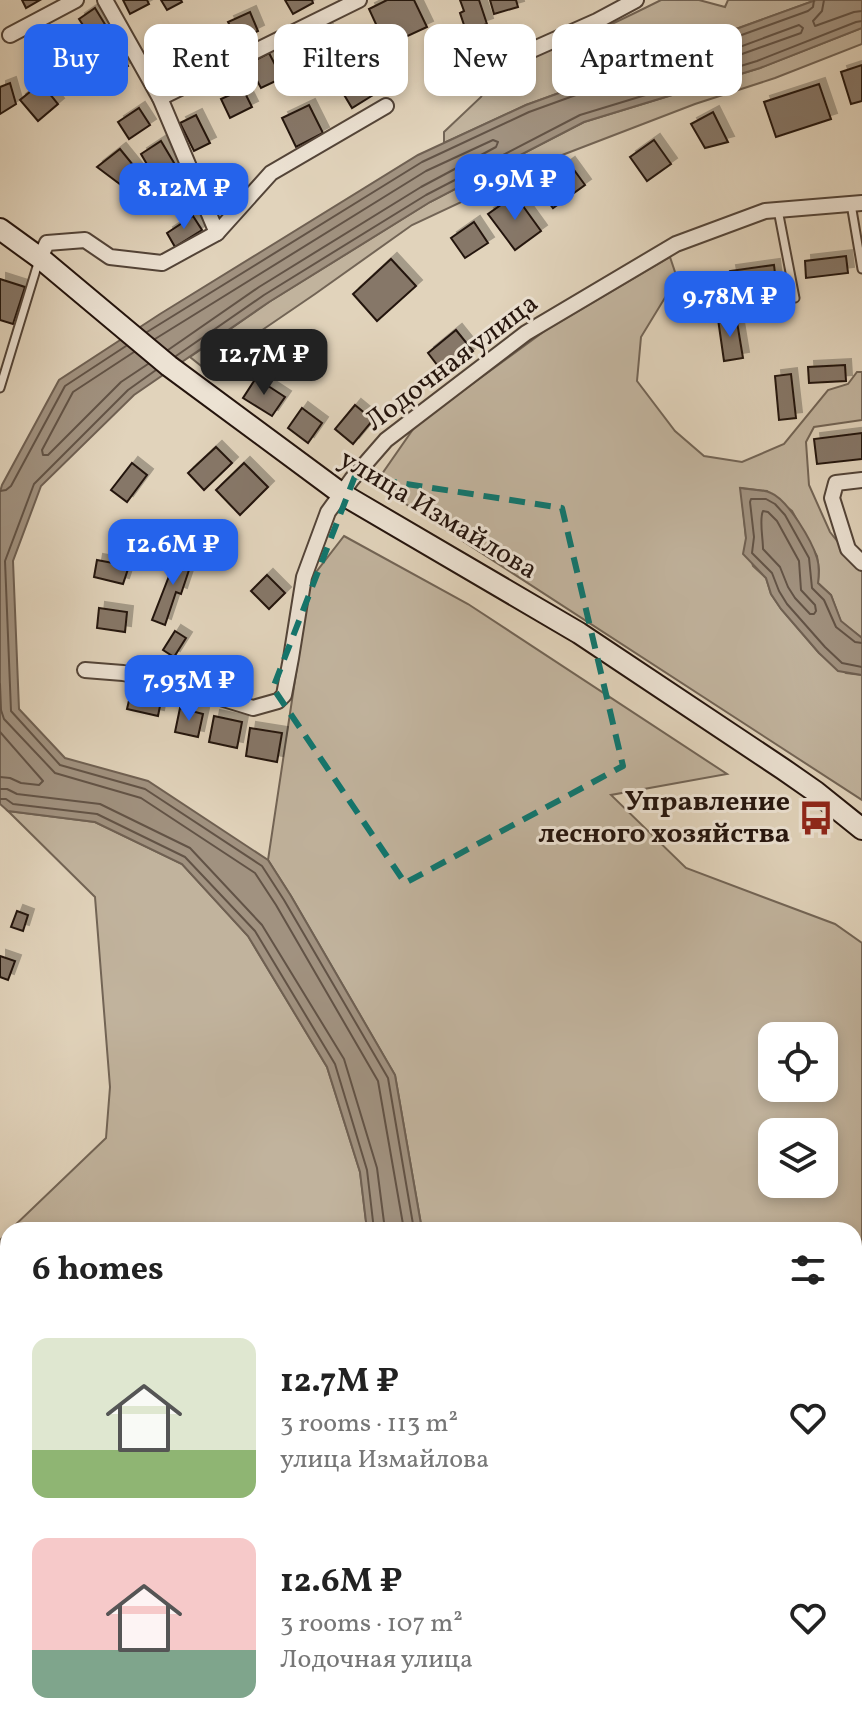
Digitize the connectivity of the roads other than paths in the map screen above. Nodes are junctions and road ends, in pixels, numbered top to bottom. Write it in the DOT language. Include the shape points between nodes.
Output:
graph roads {
  1 [pos="76,0"];
  2 [pos="105,0"];
  3 [pos="359,0"];
  4 [pos="636,0"];
  5 [pos="10,35"];
  6 [pos="536,48"];
  7 [pos="160,98"];
  8 [pos="386,106"];
  9 [pos="857,203"];
  10 [pos="778,210"];
  11 [pos="0,229"];
  12 [pos="217,233"];
  13 [pos="40,258"];
  14 [pos="862,269"];
  15 [pos="795,298"];
  16 [pos="0,388"];
  17 [pos="862,480"];
  18 [pos="342,494"];
  19 [pos="862,563"];
  20 [pos="85,670"];
  21 [pos="862,829"];
  1 -- 5 [label="street"];
  2 -- 7 [label="street"];
  3 -- 7 [label="street"];
  4 -- 6 [label="street"];
  7 -- 12 [label="street"];
  8 -- 12 [label="street" via="271,173"];
  9 -- 10 [label="street, Лодочная улица"];
  9 -- 14 [label="lane"];
  10 -- 15 [label="lane"];
  10 -- 18 [label="street, Лодочная улица" via="676,244 526,333 386,440"];
  11 -- 13 [label="main road, улица Измайлова"];
  12 -- 13 [label="street" via="162,263 110,257 85,240 47,243"];
  13 -- 16 [label="lane"];
  13 -- 18 [label="main road, улица Измайлова" via="169,366"];
  17 -- 19 [label="street" via="836,483 832,498 848,549"];
  18 -- 20 [label="street, Лодочная улица" via="328,512 304,577 294,648 284,695 278,701 253,708 165,681"];
  18 -- 21 [label="main road, улица Измайлова" via="579,633 783,769"];
}
